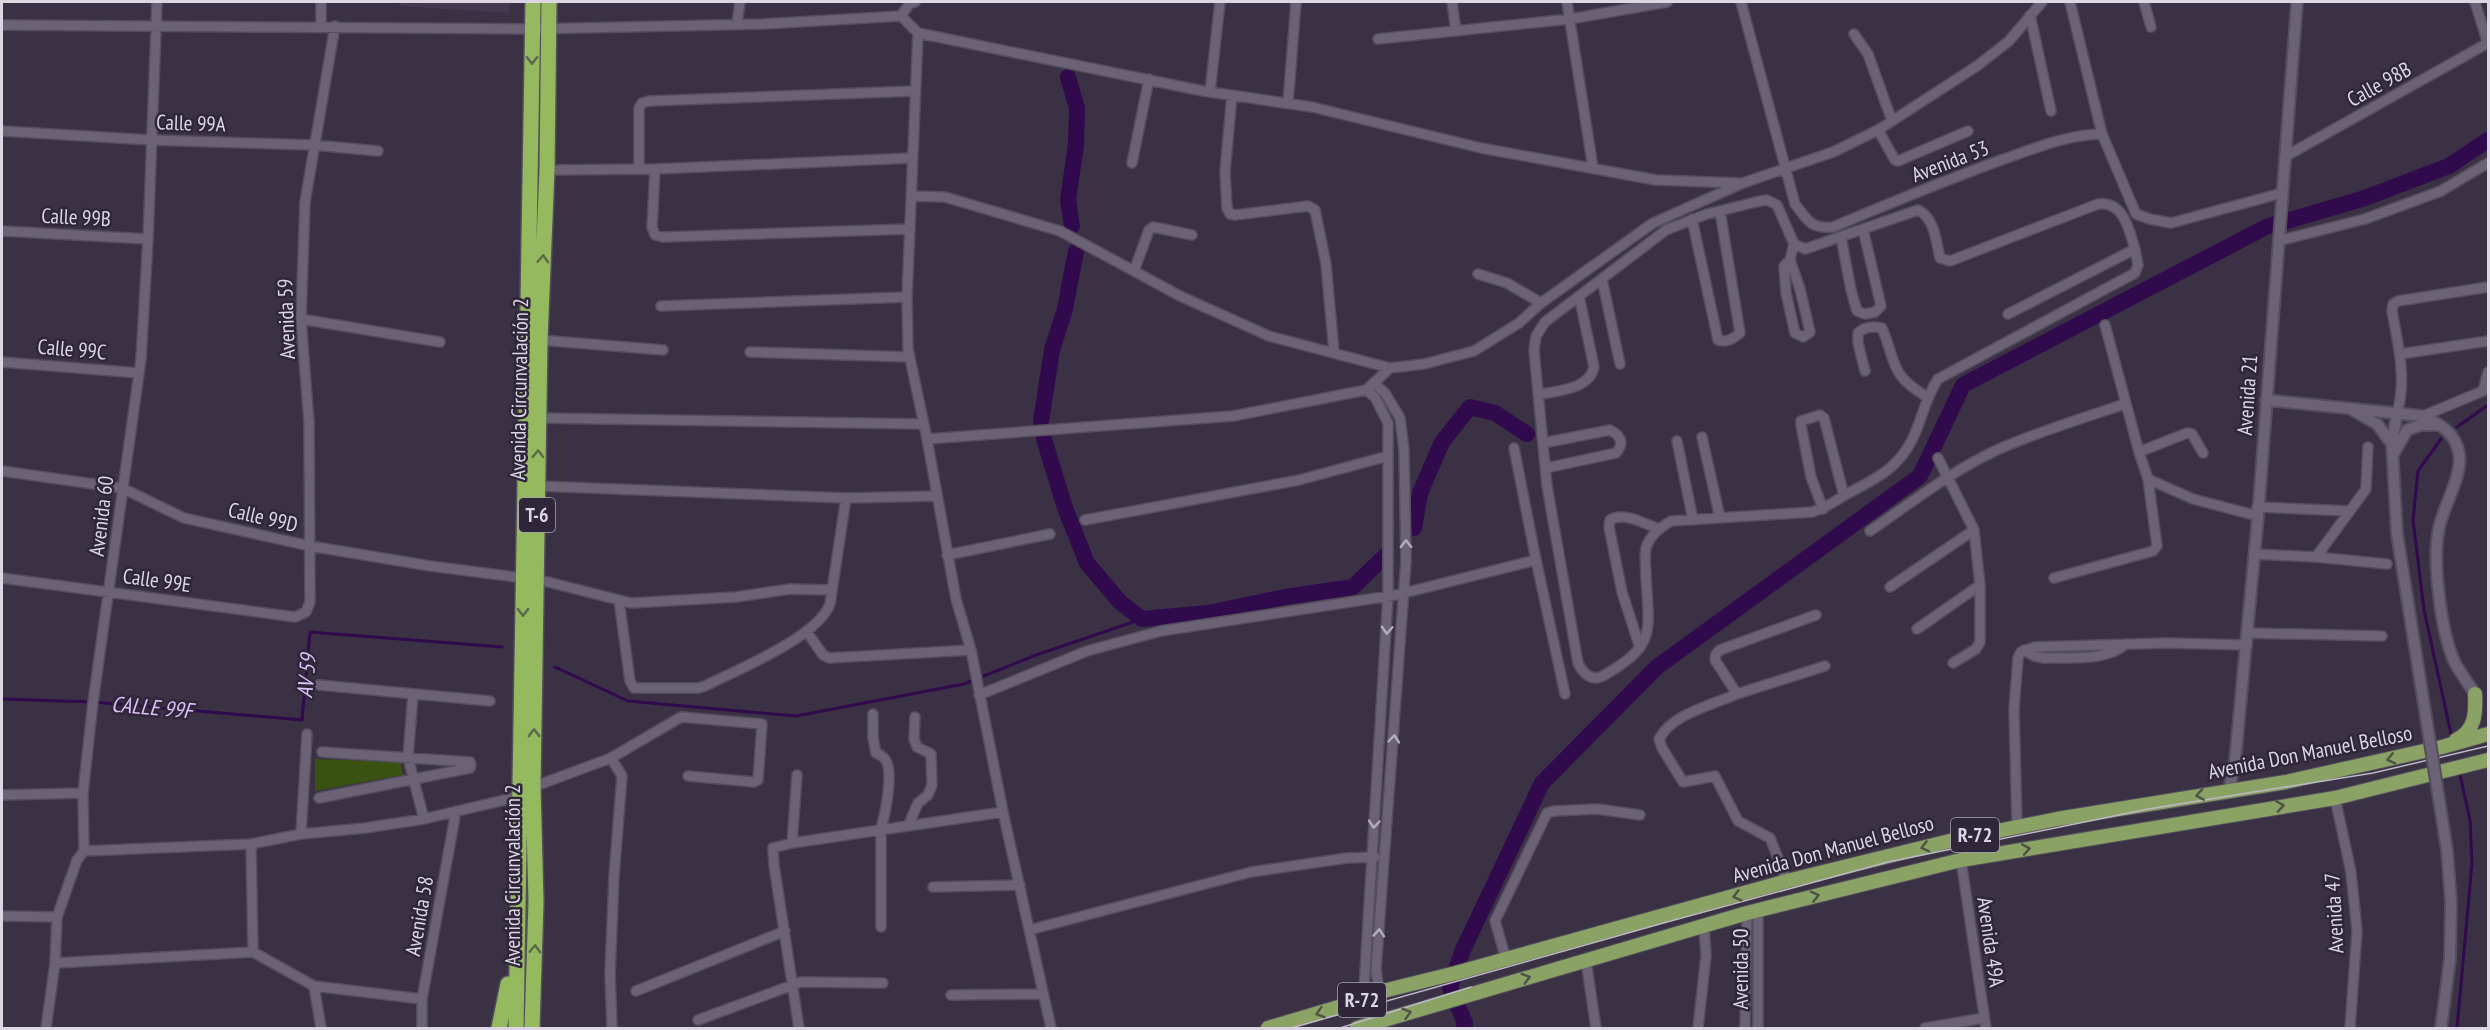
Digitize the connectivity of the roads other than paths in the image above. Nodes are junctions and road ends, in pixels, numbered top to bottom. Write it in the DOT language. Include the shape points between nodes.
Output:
graph roads {
  1 [pos="157,2"];
  2 [pos="321,2"];
  3 [pos="533,2"];
  4 [pos="549,2"];
  5 [pos="740,2"];
  6 [pos="915,2"];
  7 [pos="1220,2"];
  8 [pos="1296,2"];
  9 [pos="1452,2"];
  10 [pos="1567,2"];
  11 [pos="1667,2"];
  12 [pos="1741,2"];
  13 [pos="2042,2"];
  14 [pos="2070,2"];
  15 [pos="2144,2"];
  16 [pos="2296,2"];
  17 [pos="2475,2"];
  18 [pos="2030,15"];
  19 [pos="901,16"];
  20 [pos="1570,19"];
  21 [pos="737,24"];
  22 [pos="2,25"];
  23 [pos="157,26"];
  24 [pos="321,26"];
  25 [pos="334,26"];
  26 [pos="2151,27"];
  27 [pos="548,28"];
  28 [pos="532,29"];
  29 [pos="1456,31"];
  30 [pos="918,33"];
  31 [pos="1854,34"];
  32 [pos="1378,39"];
  33 [pos="2488,44"];
  34 [pos="1149,79"];
  35 [pos="915,91"];
  36 [pos="1210,92"];
  37 [pos="1232,95"];
  38 [pos="1288,103"];
  39 [pos="2051,111"];
  40 [pos="1892,121"];
  41 [pos="1878,130"];
  42 [pos="2,131"];
  43 [pos="1968,131"];
  44 [pos="2102,134"];
  45 [pos="151,140"];
  46 [pos="314,145"];
  47 [pos="378,151"];
  48 [pos="2286,156"];
  49 [pos="912,158"];
  50 [pos="1132,163"];
  51 [pos="2488,163"];
  52 [pos="1593,168"];
  53 [pos="639,169"];
  54 [pos="655,169"];
  55 [pos="1786,169"];
  56 [pos="547,170"];
  57 [pos="1743,183"];
  58 [pos="2282,193"];
  59 [pos="911,196"];
  60 [pos="1794,204"];
  61 [pos="1720,211"];
  62 [pos="1780,211"];
  63 [pos="2136,214"];
  64 [pos="2125,217"];
  65 [pos="1692,219"];
  66 [pos="910,229"];
  67 [pos="1863,229"];
  68 [pos="2,231"];
  69 [pos="1192,235"];
  70 [pos="2279,236"];
  71 [pos="1840,237"];
  72 [pos="148,239"];
  73 [pos="1794,244"];
  74 [pos="2135,249"];
  75 [pos="1790,260"];
  76 [pos="1134,271"];
  77 [pos="1478,274"];
  78 [pos="1602,279"];
  79 [pos="2488,287"];
  80 [pos="1579,296"];
  81 [pos="907,297"];
  82 [pos="1541,303"];
  83 [pos="661,306"];
  84 [pos="2008,314"];
  85 [pos="301,320"];
  86 [pos="2105,325"];
  87 [pos="540,339"];
  88 [pos="2488,341"];
  89 [pos="440,342"];
  90 [pos="663,350"];
  91 [pos="750,352"];
  92 [pos="1334,352"];
  93 [pos="2400,354"];
  94 [pos="910,357"];
  95 [pos="2,362"];
  96 [pos="1620,364"];
  97 [pos="1390,368"];
  98 [pos="1865,371"];
  99 [pos="2488,372"];
  100 [pos="139,373"];
  101 [pos="1370,386"];
  102 [pos="1538,395"];
  103 [pos="1927,397"];
  104 [pos="2266,400"];
  105 [pos="2125,405"];
  106 [pos="2351,410"];
  107 [pos="2397,413"];
  108 [pos="2423,416"];
  109 [pos="538,418"];
  110 [pos="923,424"];
  111 [pos="2442,425"];
  112 [pos="1702,437"];
  113 [pos="927,439"];
  114 [pos="1677,441"];
  115 [pos="1543,443"];
  116 [pos="2392,444"];
  117 [pos="2368,447"];
  118 [pos="1514,448"];
  119 [pos="2139,452"];
  120 [pos="2203,453"];
  121 [pos="1388,456"];
  122 [pos="2393,456"];
  123 [pos="1938,458"];
  124 [pos="1546,468"];
  125 [pos="2,471"];
  126 [pos="1949,477"];
  127 [pos="2148,479"];
  128 [pos="537,486"];
  129 [pos="122,488"];
  130 [pos="1844,495"];
  131 [pos="937,496"];
  132 [pos="846,498"];
  133 [pos="1823,509"];
  134 [pos="2350,511"];
  135 [pos="2258,512"];
  136 [pos="1720,518"];
  137 [pos="1085,520"];
  138 [pos="1693,520"];
  139 [pos="1659,529"];
  140 [pos="1974,530"];
  141 [pos="1870,531"];
  142 [pos="1050,534"];
  143 [pos="310,546"];
  144 [pos="2254,554"];
  145 [pos="947,555"];
  146 [pos="2316,557"];
  147 [pos="1536,560"];
  148 [pos="2387,564"];
  149 [pos="2,578"];
  150 [pos="530,578"];
  151 [pos="2054,578"];
  152 [pos="1980,585"];
  153 [pos="1890,587"];
  154 [pos="832,590"];
  155 [pos="109,592"];
  156 [pos="1405,592"];
  157 [pos="1388,596"];
  158 [pos="619,600"];
  159 [pos="306,612"];
  160 [pos="1816,615"];
  161 [pos="1917,629"];
  162 [pos="807,632"];
  163 [pos="2247,633"];
  164 [pos="2382,636"];
  165 [pos="2247,645"];
  166 [pos="1640,648"];
  167 [pos="971,650"];
  168 [pos="1953,663"];
  169 [pos="1825,666"];
  170 [pos="319,685"];
  171 [pos="412,694"];
  172 [pos="1565,694"];
  173 [pos="1737,694"];
  174 [pos="2475,694"];
  175 [pos="979,695"];
  176 [pos="490,701"];
  177 [pos="2488,702"];
  178 [pos="873,714"];
  179 [pos="915,717"];
  180 [pos="307,734"];
  181 [pos="2488,735"];
  182 [pos="2442,747"];
  183 [pos="322,752"];
  184 [pos="408,758"];
  185 [pos="611,758"];
  186 [pos="2488,760"];
  187 [pos="797,774"];
  188 [pos="688,776"];
  189 [pos="414,779"];
  190 [pos="2229,790"];
  191 [pos="527,791"];
  192 [pos="83,793"];
  193 [pos="2,795"];
  194 [pos="319,798"];
  195 [pos="2335,798"];
  196 [pos="456,811"];
  197 [pos="1003,812"];
  198 [pos="1640,815"];
  199 [pos="424,819"];
  200 [pos="908,826"];
  201 [pos="2017,826"];
  202 [pos="881,829"];
  203 [pos="301,834"];
  204 [pos="792,843"];
  205 [pos="251,844"];
  206 [pos="84,851"];
  207 [pos="1384,856"];
  208 [pos="1372,857"];
  209 [pos="1961,860"];
  210 [pos="1787,881"];
  211 [pos="1020,885"];
  212 [pos="933,887"];
  213 [pos="1753,912"];
  214 [pos="2,916"];
  215 [pos="57,917"];
  216 [pos="1704,926"];
  217 [pos="880,927"];
  218 [pos="1029,930"];
  219 [pos="785,932"];
  220 [pos="516,940"];
  221 [pos="252,951"];
  222 [pos="1506,959"];
  223 [pos="1586,961"];
  224 [pos="55,963"];
  225 [pos="534,973"];
  226 [pos="883,983"];
  227 [pos="793,984"];
  228 [pos="314,986"];
  229 [pos="636,991"];
  230 [pos="1379,992"];
  231 [pos="951,994"];
  232 [pos="1043,994"];
  233 [pos="422,999"];
  234 [pos="1366,999"];
  235 [pos="1984,1018"];
  236 [pos="698,1020"];
  237 [pos="1363,1028"];
  238 [pos="46,1029"];
  239 [pos="321,1029"];
  240 [pos="422,1029"];
  241 [pos="500,1029"];
  242 [pos="516,1029"];
  243 [pos="532,1029"];
  244 [pos="542,1029"];
  245 [pos="612,1029"];
  246 [pos="799,1029"];
  247 [pos="1051,1029"];
  248 [pos="1268,1029"];
  249 [pos="1596,1029"];
  250 [pos="1698,1029"];
  251 [pos="1745,1029"];
  252 [pos="1758,1029"];
  253 [pos="1925,1029"];
  254 [pos="1986,1029"];
  255 [pos="2350,1029"];
  256 [pos="2441,1029"];
  1 -- 23 [label="street, Avenida 60"];
  2 -- 24 [label="street"];
  3 -- 28 [label="highway, Avenida Circunvalación 2 / T-6"];
  4 -- 27 [label="highway, Avenida Circunvalación 2 / T-6"];
  5 -- 21 [label="street"];
  6 -- 19 [label="street"];
  7 -- 36 [label="street"];
  8 -- 38 [label="street"];
  9 -- 29 [label="street"];
  10 -- 20 [label="street"];
  11 -- 20 [label="street"];
  12 -- 55 [label="street, Avenida 53"];
  13 -- 18 [label="street"];
  14 -- 44 [label="street"];
  15 -- 26 [label="street"];
  16 -- 48 [label="street, Avenida 21"];
  17 -- 33 [label="street"];
  18 -- 39 [label="street"];
  18 -- 40 [label="street" via="2009,41 1985,60"];
  19 -- 21 [label="street"];
  19 -- 30 [label="street"];
  20 -- 29 [label="street"];
  20 -- 52 [label="street"];
  21 -- 27 [label="street"];
  22 -- 23 [label="street"];
  23 -- 24 [label="street"];
  23 -- 45 [label="street, Avenida 60"];
  24 -- 25 [label="street"];
  25 -- 28 [label="street"];
  25 -- 46 [label="street, Avenida 59"];
  27 -- 28 [label="street"];
  27 -- 56 [label="highway, Avenida Circunvalación 2 / T-6"];
  28 -- 150 [label="highway, Avenida Circunvalación 2 / T-6, one-way"];
  29 -- 32 [label="street"];
  30 -- 34 [label="street"];
  30 -- 35 [label="street"];
  31 -- 40 [label="street" via="1868,54"];
  33 -- 48 [label="street, Calle 98B"];
  34 -- 36 [label="street"];
  34 -- 50 [label="street"];
  35 -- 49 [label="street"];
  35 -- 53 [label="street" via="649,100 639,108"];
  36 -- 37 [label="street"];
  37 -- 38 [label="street"];
  37 -- 92 [label="street" via="1225,172 1227,208 1235,215 1308,206 1315,210 1326,264"];
  38 -- 52 [label="street" via="1481,148"];
  40 -- 41 [label="street"];
  41 -- 43 [label="street" via="1898,161"];
  41 -- 55 [label="street"];
  42 -- 45 [label="street, Calle 99A"];
  44 -- 60 [label="street, Avenida 53" via="2036,148 1833,227 1812,226"];
  44 -- 63 [label="street"];
  45 -- 46 [label="street, Calle 99A"];
  45 -- 72 [label="street, Avenida 60"];
  46 -- 47 [label="street, Calle 99A"];
  46 -- 85 [label="street, Avenida 59" via="305,202"];
  48 -- 58 [label="street, Avenida 21"];
  49 -- 54 [label="street"];
  49 -- 59 [label="street"];
  51 -- 70 [label="street" via="2441,191 2365,219"];
  52 -- 57 [label="street" via="1656,180"];
  53 -- 54 [label="street"];
  53 -- 56 [label="street"];
  54 -- 66 [label="street" via="652,228 655,235 663,237"];
  55 -- 57 [label="street"];
  55 -- 60 [label="street, Avenida 53"];
  87 -- 56 [label="highway, Avenida Circunvalación 2 / T-6, one-way"];
  57 -- 82 [label="street" via="1653,223"];
  58 -- 63 [label="street" via="2171,223"];
  58 -- 70 [label="street, Avenida 21"];
  59 -- 66 [label="street"];
  59 -- 76 [label="street" via="945,196 1060,231"];
  60 -- 62 [label="street"];
  61 -- 62 [label="street" via="1767,200"];
  61 -- 65 [label="street"];
  61 -- 65 [label="street" via="1740,333 1734,338 1718,340"];
  62 -- 73 [label="street"];
  63 -- 64 [label="street"];
  64 -- 67 [label="street" via="2111,206 2098,204 1950,261 1940,258 1930,220 1918,210"];
  64 -- 74 [label="street"];
  65 -- 78 [label="street" via="1666,230"];
  66 -- 81 [label="street"];
  67 -- 71 [label="street"];
  67 -- 71 [label="street" via="1881,306 1875,312 1857,311"];
  68 -- 72 [label="street, Calle 99B"];
  69 -- 76 [label="street" via="1153,227"];
  70 -- 104 [label="street, Avenida 21"];
  71 -- 73 [label="street" via="1805,249"];
  72 -- 100 [label="street, Avenida 60"];
  73 -- 75 [label="street"];
  74 -- 84 [label="street"];
  74 -- 103 [label="street" via="2135,273 1944,375"];
  75 -- 75 [label="street" via="1810,332 1803,337 1795,333 1786,293 1784,266"];
  76 -- 92 [label="street" via="1179,296 1269,336"];
  77 -- 82 [label="street" via="1507,283"];
  78 -- 80 [label="street"];
  78 -- 96 [label="street"];
  79 -- 93 [label="street" via="2394,304"];
  80 -- 102 [label="street" via="1545,322 1536,336"];
  80 -- 102 [label="street" via="1593,373 1578,385"];
  81 -- 83 [label="street"];
  81 -- 94 [label="street"];
  82 -- 97 [label="street" via="1519,323 1474,351"];
  85 -- 89 [label="street"];
  85 -- 143 [label="street, Avenida 59" via="309,423"];
  86 -- 105 [label="street"];
  87 -- 90 [label="street"];
  87 -- 109 [label="highway, Avenida Circunvalación 2 / T-6"];
  88 -- 93 [label="street"];
  91 -- 94 [label="street"];
  92 -- 97 [label="street"];
  93 -- 107 [label="street" via="2401,395"];
  94 -- 110 [label="street"];
  95 -- 100 [label="street, Calle 99C"];
  97 -- 101 [label="street"];
  98 -- 103 [label="street" via="1858,333 1862,328 1882,328 1897,373"];
  99 -- 108 [label="street" via="2483,390"];
  100 -- 129 [label="street, Avenida 60"];
  101 -- 113 [label="street" via="1233,416"];
  101 -- 121 [label="street" via="1388,423"];
  156 -- 101 [label="street, one-way" via="1406,495 1400,418 1385,393"];
  102 -- 115 [label="street"];
  103 -- 130 [label="street" via="1913,438 1899,462"];
  104 -- 106 [label="street"];
  104 -- 135 [label="street, Avenida 21"];
  105 -- 119 [label="street"];
  105 -- 126 [label="street" via="1998,450"];
  106 -- 107 [label="street"];
  106 -- 116 [label="street" via="2376,424"];
  107 -- 108 [label="street"];
  107 -- 116 [label="street"];
  108 -- 111 [label="street"];
  109 -- 110 [label="street"];
  128 -- 109 [label="highway, Avenida Circunvalación 2 / T-6, one-way"];
  110 -- 113 [label="street"];
  111 -- 122 [label="street" via="2407,430"];
  111 -- 174 [label="street" via="2459,454 2458,471 2439,529 2439,593 2455,663"];
  112 -- 136 [label="street"];
  113 -- 131 [label="street"];
  114 -- 138 [label="street"];
  115 -- 124 [label="street"];
  115 -- 124 [label="street" via="1610,430 1622,441 1616,453"];
  116 -- 122 [label="street"];
  117 -- 134 [label="street" via="2366,489"];
  118 -- 147 [label="street"];
  119 -- 120 [label="street" via="2187,433 2192,434"];
  119 -- 127 [label="street"];
  121 -- 137 [label="street" via="1299,480"];
  121 -- 157 [label="street"];
  122 -- 256 [label="street, bridge" via="2397,534 2447,849 2450,959"];
  123 -- 126 [label="street"];
  124 -- 166 [label="street" via="1578,663 1583,673 1599,678 1629,661"];
  125 -- 129 [label="street, Calle 99D"];
  126 -- 140 [label="street"];
  126 -- 141 [label="street"];
  127 -- 135 [label="street" via="2193,499"];
  127 -- 151 [label="street" via="2157,537 2153,551"];
  128 -- 132 [label="street"];
  128 -- 150 [label="highway, Avenida Circunvalación 2 / T-6"];
  129 -- 143 [label="street, Calle 99D" via="184,518"];
  129 -- 155 [label="street, Avenida 60"];
  130 -- 133 [label="street"];
  130 -- 133 [label="street" via="1824,417 1805,418 1801,425 1811,477"];
  131 -- 132 [label="street"];
  131 -- 145 [label="street"];
  132 -- 154 [label="street"];
  133 -- 136 [label="street"];
  134 -- 135 [label="street"];
  134 -- 146 [label="street"];
  135 -- 144 [label="street, Avenida 21"];
  136 -- 138 [label="street"];
  138 -- 139 [label="street" via="1671,521"];
  139 -- 166 [label="street" via="1645,553 1647,636"];
  139 -- 166 [label="street" via="1629,518 1610,520 1622,592"];
  140 -- 152 [label="street"];
  140 -- 153 [label="street"];
  142 -- 145 [label="street"];
  143 -- 150 [label="street, Calle 99D"];
  143 -- 159 [label="street, Avenida 59" via="310,602"];
  144 -- 146 [label="street"];
  144 -- 163 [label="street, Avenida 21"];
  145 -- 167 [label="street"];
  146 -- 148 [label="street"];
  147 -- 156 [label="street"];
  147 -- 172 [label="street"];
  149 -- 155 [label="street, Calle 99E"];
  150 -- 158 [label="street, Calle 99D"];
  150 -- 191 [label="highway, Avenida Circunvalación 2 / T-6"];
  152 -- 161 [label="street"];
  152 -- 168 [label="street" via="1980,642 1976,649"];
  154 -- 158 [label="street, Calle 99D" via="790,589 736,597 632,603"];
  154 -- 162 [label="street" via="826,614"];
  155 -- 159 [label="street, Calle 99E" via="295,617"];
  155 -- 192 [label="street, Avenida 60"];
  156 -- 157 [label="street"];
  207 -- 156 [label="street, one-way"];
  157 -- 175 [label="street" via="1161,631 1087,651"];
  157 -- 208 [label="street, one-way"];
  158 -- 162 [label="street" via="630,681 634,688 642,690 705,686"];
  160 -- 173 [label="street" via="1716,654 1715,660"];
  162 -- 167 [label="street" via="829,658"];
  163 -- 164 [label="street"];
  163 -- 165 [label="street, Avenida 21"];
  165 -- 190 [label="street, Avenida 21"];
  165 -- 201 [label="street" via="2166,643 2024,650 2018,658 2014,709"];
  167 -- 175 [label="street"];
  169 -- 173 [label="street"];
  170 -- 171 [label="street"];
  171 -- 176 [label="street"];
  171 -- 184 [label="street"];
  173 -- 210 [label="street" via="1684,717 1665,729 1659,739 1683,782 1714,776 1738,821 1770,838"];
  174 -- 177 [label="main road"];
  174 -- 182 [label="main road" via="2473,724 2465,736"];
  175 -- 197 [label="street"];
  178 -- 202 [label="street" via="876,753 885,758 888,766 886,814"];
  179 -- 200 [label="street" via="916,747 931,754 932,785"];
  180 -- 203 [label="street"];
  181 -- 182 [label="main road, Avenida Don Manuel Belloso / R-72"];
  182 -- 190 [label="main road, Avenida Don Manuel Belloso / R-72, one-way" via="2286,782"];
  183 -- 184 [label="street"];
  184 -- 189 [label="street"];
  184 -- 189 [label="street" via="471,765"];
  185 -- 188 [label="street" via="681,717 762,724 758,780"];
  185 -- 191 [label="street"];
  185 -- 245 [label="street" via="622,776 610,974"];
  186 -- 195 [label="main road, Avenida Don Manuel Belloso / R-72"];
  187 -- 204 [label="street"];
  189 -- 194 [label="street"];
  189 -- 199 [label="street"];
  190 -- 201 [label="main road, Avenida Don Manuel Belloso / R-72, one-way"];
  191 -- 196 [label="street"];
  191 -- 220 [label="highway, Avenida Circunvalación 2 / T-6"];
  225 -- 191 [label="highway, Avenida Circunvalación 2 / T-6, one-way" via="536,902"];
  192 -- 193 [label="street"];
  192 -- 206 [label="street, Avenida 60"];
  209 -- 195 [label="main road, Avenida Don Manuel Belloso / R-72, one-way"];
  195 -- 255 [label="street, Avenida 47" via="2351,872 2357,931"];
  196 -- 199 [label="street"];
  196 -- 233 [label="street, Avenida 58"];
  197 -- 200 [label="street"];
  197 -- 211 [label="street"];
  198 -- 222 [label="street" via="1597,809 1547,813 1495,921"];
  199 -- 203 [label="street"];
  200 -- 202 [label="street"];
  201 -- 210 [label="main road, Avenida Don Manuel Belloso / R-72, one-way"];
  202 -- 204 [label="street"];
  202 -- 217 [label="street"];
  203 -- 205 [label="street"];
  204 -- 219 [label="street" via="773,848"];
  205 -- 206 [label="street"];
  205 -- 221 [label="street"];
  206 -- 215 [label="street, Avenida 60" via="77,860"];
  207 -- 208 [label="street"];
  230 -- 207 [label="street, one-way" via="1376,969"];
  208 -- 218 [label="street" via="1251,872"];
  208 -- 234 [label="street"];
  213 -- 209 [label="main road, Avenida Don Manuel Belloso / R-72, one-way"];
  209 -- 235 [label="street, Avenida 49A"];
  210 -- 222 [label="main road, Avenida Don Manuel Belloso / R-72, one-way"];
  211 -- 212 [label="street"];
  211 -- 218 [label="street"];
  213 -- 216 [label="main road, Avenida Don Manuel Belloso / R-72"];
  213 -- 251 [label="street, Avenida 50"];
  213 -- 252 [label="street, Avenida 50"];
  214 -- 215 [label="street"];
  215 -- 224 [label="street, Avenida 60"];
  216 -- 223 [label="main road, Avenida Don Manuel Belloso / R-72"];
  216 -- 250 [label="street" via="1706,956"];
  218 -- 232 [label="street"];
  219 -- 227 [label="street"];
  219 -- 229 [label="street"];
  220 -- 241 [label="highway"];
  220 -- 242 [label="highway, Avenida Circunvalación 2 / T-6"];
  221 -- 224 [label="street"];
  221 -- 228 [label="street"];
  222 -- 230 [label="main road, Avenida Don Manuel Belloso / R-72"];
  237 -- 223 [label="main road, Avenida Don Manuel Belloso / R-72, one-way"];
  223 -- 249 [label="street"];
  224 -- 238 [label="street, Avenida 60"];
  225 -- 243 [label="highway, Avenida Circunvalación 2 / T-6"];
  225 -- 244 [label="highway"];
  226 -- 227 [label="street"];
  227 -- 236 [label="street"];
  227 -- 246 [label="street"];
  228 -- 233 [label="street"];
  228 -- 239 [label="street"];
  230 -- 234 [label="main road, Avenida Don Manuel Belloso / R-72"];
  231 -- 232 [label="street"];
  232 -- 247 [label="street"];
  233 -- 240 [label="street, Avenida 58"];
  234 -- 248 [label="main road, Avenida Don Manuel Belloso / R-72, one-way"];
  235 -- 253 [label="street"];
  235 -- 254 [label="street, Avenida 49A"];
}
